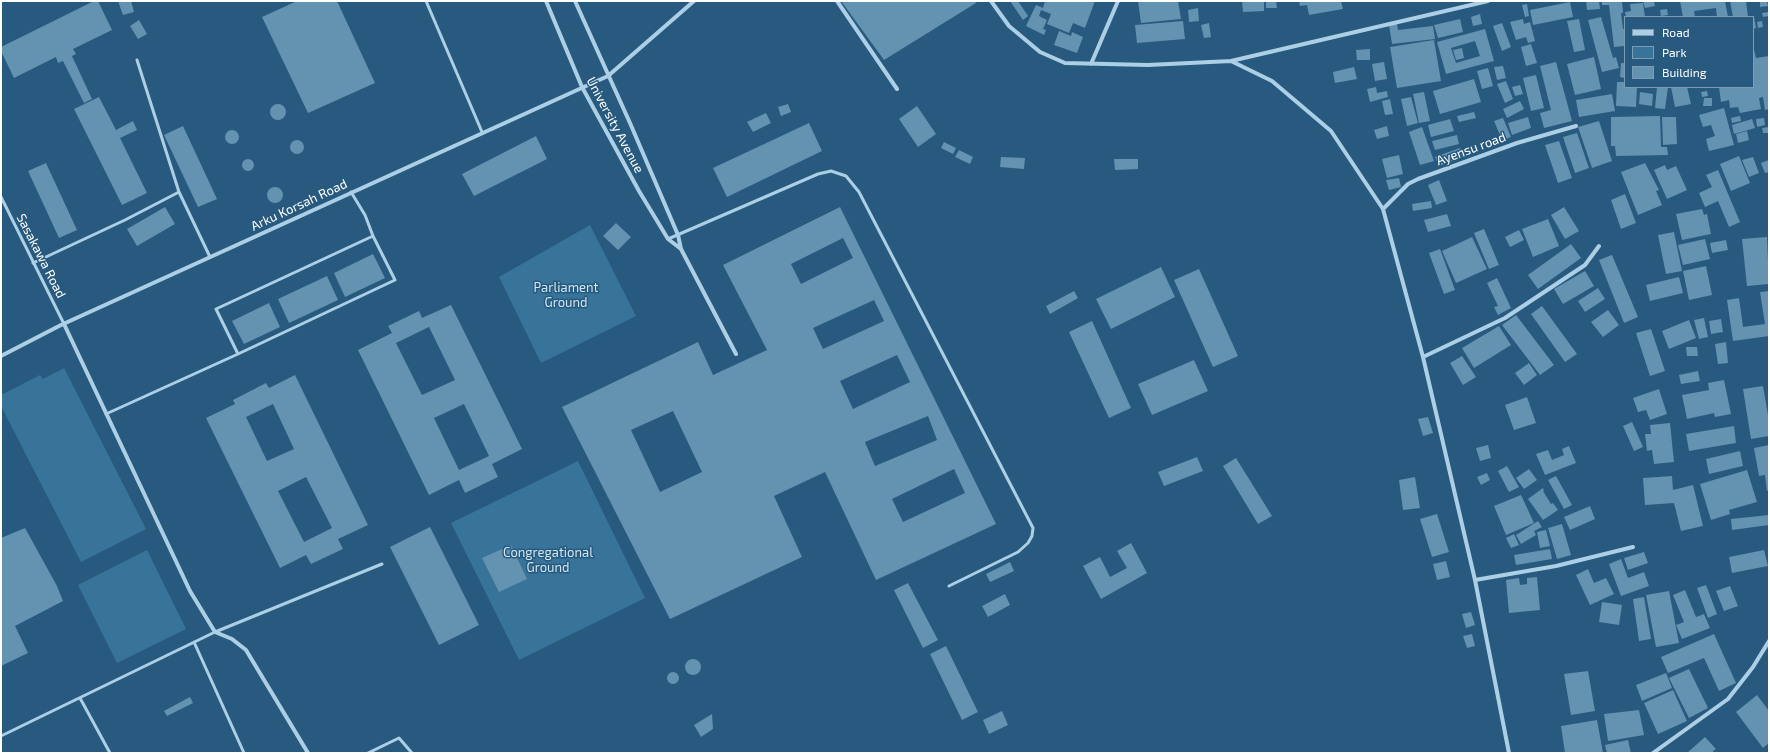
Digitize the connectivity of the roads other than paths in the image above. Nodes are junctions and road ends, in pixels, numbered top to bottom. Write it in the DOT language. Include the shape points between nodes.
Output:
graph roads {
  1 [pos="426,1"];
  2 [pos="546,1"];
  3 [pos="575,1"];
  4 [pos="694,1"];
  5 [pos="837,1"];
  6 [pos="991,1"];
  7 [pos="1118,1"];
  8 [pos="1487,1"];
  9 [pos="137,60"];
  10 [pos="1231,61"];
  11 [pos="1091,64"];
  12 [pos="608,76"];
  13 [pos="582,87"];
  14 [pos="898,89"];
  15 [pos="1576,126"];
  16 [pos="482,132"];
  17 [pos="179,192"];
  18 [pos="351,192"];
  19 [pos="1,197"];
  20 [pos="1383,209"];
  21 [pos="678,235"];
  22 [pos="373,236"];
  23 [pos="668,239"];
  24 [pos="1599,246"];
  25 [pos="681,249"];
  26 [pos="210,258"];
  27 [pos="33,263"];
  28 [pos="64,324"];
  29 [pos="238,354"];
  30 [pos="736,354"];
  31 [pos="1,356"];
  32 [pos="1423,357"];
  33 [pos="106,414"];
  34 [pos="1633,547"];
  35 [pos="382,564"];
  36 [pos="1475,580"];
  37 [pos="949,586"];
  38 [pos="215,632"];
  39 [pos="1769,641"];
  40 [pos="194,642"];
  41 [pos="80,698"];
  42 [pos="1,736"];
  43 [pos="110,753"];
  44 [pos="244,753"];
  45 [pos="308,753"];
  46 [pos="368,753"];
  47 [pos="412,753"];
  48 [pos="1509,753"];
  49 [pos="1653,753"];
  1 -- 16 [label="lane"];
  2 -- 13 [label="street, University Avenue"];
  3 -- 12 [label="street, University Avenue"];
  4 -- 12 [label="street, Arku Korsah Road"];
  5 -- 14 [label="street"];
  6 -- 11 [label="street" via="1009,26 1040,52 1065,63"];
  7 -- 11 [label="street"];
  8 -- 10 [label="street"];
  9 -- 17 [label="lane"];
  10 -- 11 [label="street"];
  10 -- 20 [label="street" via="1272,80 1331,132"];
  12 -- 13 [label="street, Arku Korsah Road"];
  12 -- 21 [label="street, University Avenue"];
  13 -- 16 [label="street, Arku Korsah Road"];
  13 -- 23 [label="street, University Avenue"];
  15 -- 20 [label="street, Ayensu road" via="1517,143 1418,179 1408,184"];
  16 -- 18 [label="street, Arku Korsah Road"];
  17 -- 26 [label="lane"];
  17 -- 27 [label="lane"];
  18 -- 22 [label="lane" via="365,215"];
  18 -- 26 [label="street, Arku Korsah Road"];
  19 -- 27 [label="lane, Sasakawa Road"];
  20 -- 32 [label="street"];
  21 -- 23 [label="lane"];
  21 -- 25 [label="street, University Avenue"];
  21 -- 37 [label="lane" via="818,174 831,171 846,176 859,192 1033,528 1028,543 1018,552"];
  22 -- 29 [label="lane" via="395,280"];
  22 -- 29 [label="lane" via="216,309"];
  23 -- 25 [label="street, University Avenue"];
  24 -- 32 [label="street" via="1585,265 1505,318"];
  25 -- 30 [label="street, University Avenue"];
  26 -- 28 [label="street, Arku Korsah Road"];
  27 -- 28 [label="lane, Sasakawa Road"];
  28 -- 31 [label="street, Arku Korsah Road"];
  28 -- 33 [label="street"];
  29 -- 33 [label="lane"];
  32 -- 36 [label="street"];
  33 -- 38 [label="street" via="190,591"];
  34 -- 36 [label="street" via="1556,566"];
  35 -- 38 [label="lane"];
  36 -- 48 [label="street"];
  38 -- 40 [label="lane"];
  38 -- 45 [label="street" via="232,639 246,650"];
  39 -- 49 [label="street" via="1728,699"];
  40 -- 41 [label="lane"];
  40 -- 44 [label="lane"];
  41 -- 42 [label="lane"];
  41 -- 43 [label="lane"];
  46 -- 47 [label="lane" via="398,738"];
}
